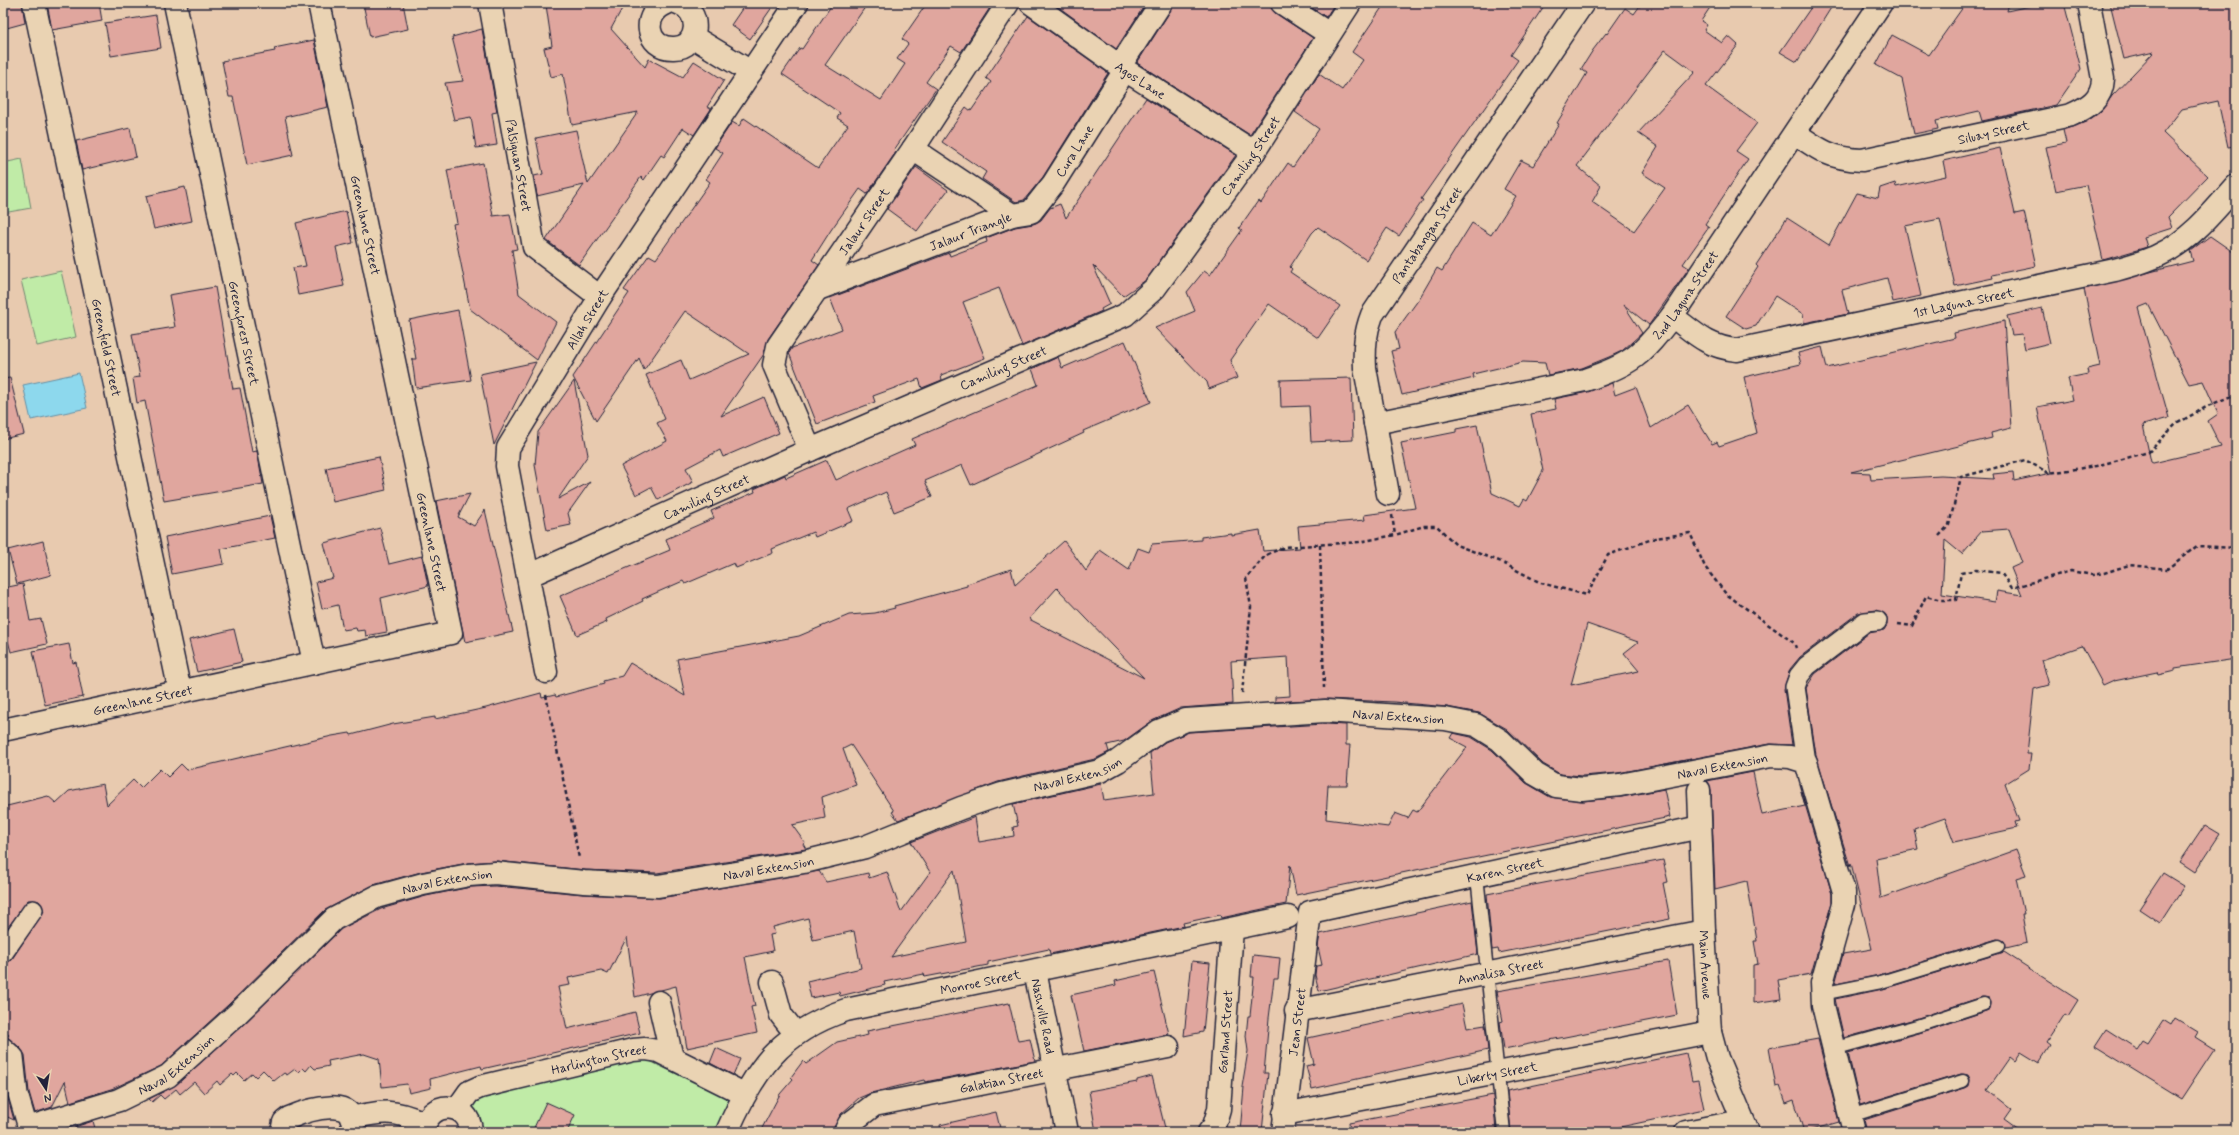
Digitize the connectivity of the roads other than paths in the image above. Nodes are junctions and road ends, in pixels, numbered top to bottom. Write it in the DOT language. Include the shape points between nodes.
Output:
graph roads {
  1 [pos="34,3"];
  2 [pos="175,3"];
  3 [pos="319,3"];
  4 [pos="490,3"];
  5 [pos="667,3"];
  6 [pos="678,3"];
  7 [pos="797,3"];
  8 [pos="1008,3"];
  9 [pos="1031,3"];
  10 [pos="1161,3"];
  11 [pos="1282,3"];
  12 [pos="1350,3"];
  13 [pos="1583,3"];
  14 [pos="1881,3"];
  15 [pos="2089,3"];
  16 [pos="1329,34"];
  17 [pos="693,37"];
  18 [pos="1123,68"];
  19 [pos="751,72"];
  20 [pos="1795,133"];
  21 [pos="913,149"];
  22 [pos="1254,152"];
  23 [pos="2236,186"];
  24 [pos="1012,216"];
  25 [pos="818,289"];
  26 [pos="600,297"];
  27 [pos="1672,316"];
  28 [pos="1375,423"];
  29 [pos="810,450"];
  30 [pos="1388,494"];
  31 [pos="528,576"];
  32 [pos="1877,621"];
  33 [pos="314,663"];
  34 [pos="546,672"];
  35 [pos="180,692"];
  36 [pos="3,730"];
  37 [pos="1806,762"];
  38 [pos="1699,790"];
  39 [pos="1700,827"];
  40 [pos="1477,876"];
  41 [pos="33,910"];
  42 [pos="1310,912"];
  43 [pos="1288,917"];
  44 [pos="1232,930"];
  45 [pos="1704,931"];
  46 [pos="1999,946"];
  47 [pos="3,953"];
  48 [pos="1035,971"];
  49 [pos="1488,973"];
  50 [pos="772,982"];
  51 [pos="1822,994"];
  52 [pos="659,1002"];
  53 [pos="1984,1004"];
  54 [pos="1296,1011"];
  55 [pos="1710,1032"];
  56 [pos="796,1034"];
  57 [pos="3,1047"];
  58 [pos="1168,1047"];
  59 [pos="1833,1049"];
  60 [pos="672,1058"];
  61 [pos="1054,1069"];
  62 [pos="1498,1072"];
  63 [pos="1963,1081"];
  64 [pos="744,1094"];
  65 [pos="457,1109"];
  66 [pos="1283,1123"];
  67 [pos="1852,1124"];
  68 [pos="351,1125"];
  69 [pos="1745,1126"];
  70 [pos="423,1127"];
  71 [pos="27,1130"];
  72 [pos="282,1132"];
  73 [pos="471,1132"];
  74 [pos="727,1132"];
  75 [pos="845,1132"];
  76 [pos="1067,1132"];
  77 [pos="1209,1132"];
  78 [pos="1504,1132"];
  79 [pos="1686,1132"];
  1 -- 35 [label="street, Greenfield Street"];
  2 -- 33 [label="street, Greenforest Street"];
  3 -- 33 [label="street, Greenlane Street" via="451,634"];
  4 -- 26 [label="street, Palsiguan Street" via="534,246"];
  5 -- 17 [label="street" via="659,6 649,23 650,34 656,42 665,48 676,49"];
  6 -- 17 [label="street" via="689,8 694,17 696,27"];
  7 -- 19 [label="street, Allah Street"];
  8 -- 21 [label="street, Jalaur Street"];
  9 -- 18 [label="street, Agos Lane"];
  10 -- 18 [label="street, Cura Lane"];
  11 -- 16 [label="street"];
  12 -- 16 [label="street, Camiling Street"];
  13 -- 28 [label="street, Pantabangan Street" via="1372,315 1365,333 1364,347"];
  14 -- 20 [label="street, 2nd Laguna Street"];
  15 -- 20 [label="street, Siluay Street" via="2103,79 2097,100 2086,109 2071,115 1862,160 1845,160 1828,155"];
  16 -- 22 [label="street, Camiling Street"];
  17 -- 19 [label="street"];
  18 -- 22 [label="street, Agos Lane"];
  18 -- 24 [label="street, Cura Lane" via="1048,190 1031,212"];
  19 -- 26 [label="street, Allah Street"];
  20 -- 27 [label="street, 2nd Laguna Street"];
  21 -- 24 [label="street, Jalaur Triangle"];
  21 -- 25 [label="street, Jalaur Street"];
  22 -- 29 [label="street, Camiling Street" via="1155,288 1125,315"];
  23 -- 27 [label="street, 1st Laguna Street" via="2206,219 2176,245 2159,255 2115,270 1737,350 1719,348 1705,341"];
  24 -- 25 [label="street, Jalaur Triangle"];
  25 -- 29 [label="street, Jalaur Street" via="778,346 774,365"];
  26 -- 31 [label="street, Allah Street" via="508,448 507,466"];
  27 -- 28 [label="street, 2nd Laguna Street" via="1648,348 1630,362 1610,372 1585,380"];
  28 -- 30 [label="street, Pantabangan Street"];
  29 -- 31 [label="street, Camiling Street"];
  31 -- 34 [label="street, Allah Street"];
  32 -- 37 [label="street" via="1865,622 1807,666 1799,676 1795,687"];
  33 -- 35 [label="street, Greenlane Street"];
  35 -- 36 [label="street, Greenlane Street"];
  37 -- 51 [label="street" via="1844,892 1844,904 1822,983"];
  37 -- 71 [label="street, Naval Extension" via="1790,757 1771,756 1620,785 1582,789 1556,786 1535,774 1500,740 1476,725 1431,717 1325,711 1186,720 1159,731 1100,771 1002,794 948,813 865,848 790,865 658,886 495,873 469,875 376,897 334,919 237,1014 168,1076 119,1100"];
  38 -- 39 [label="street, Main Avenue"];
  39 -- 40 [label="street, Karen Street"];
  39 -- 45 [label="street, Main Avenue"];
  40 -- 42 [label="street, Karen Street"];
  40 -- 49 [label="lane"];
  41 -- 47 [label="street"];
  42 -- 54 [label="street, Jean Street"];
  43 -- 44 [label="street, Monroe Street"];
  44 -- 48 [label="street, Monroe Street"];
  44 -- 77 [label="street, Garland Street" via="1219,1109 1214,1126"];
  45 -- 49 [label="street, Annalisa Street"];
  45 -- 55 [label="street, Main Avenue"];
  46 -- 51 [label="lane" via="1881,982"];
  48 -- 56 [label="street, Monroe Street" via="846,1010 821,1018"];
  48 -- 61 [label="street, Nashville Road"];
  49 -- 54 [label="street, Annalisa Street"];
  49 -- 62 [label="lane"];
  50 -- 56 [label="street" via="781,1014"];
  51 -- 59 [label="street"];
  52 -- 60 [label="street"];
  53 -- 59 [label="lane"];
  54 -- 66 [label="street, Jean Street"];
  55 -- 62 [label="street, Liberty Street"];
  55 -- 69 [label="street, Main Avenue" via="1717,1058"];
  56 -- 64 [label="street, Monroe Street" via="758,1072"];
  57 -- 71 [label="street" via="14,1056 18,1094"];
  58 -- 61 [label="street, Galatian Street"];
  59 -- 67 [label="street"];
  60 -- 64 [label="street, Harlington Street"];
  60 -- 65 [label="street, Harlington Street" via="645,1049 632,1050 480,1087 469,1092"];
  61 -- 75 [label="street, Galatian Street" via="874,1105 849,1124"];
  61 -- 76 [label="street, Nashville Road"];
  62 -- 66 [label="street, Liberty Street"];
  62 -- 78 [label="lane"];
  63 -- 67 [label="lane"];
  64 -- 74 [label="street, Monroe Street"];
  65 -- 70 [label="street" via="438,1109 430,1115"];
  65 -- 73 [label="street" via="468,1119"];
  68 -- 70 [label="street" via="381,1111 397,1112"];
  68 -- 72 [label="street" via="346,1112 332,1106 289,1118 284,1122"];
  69 -- 79 [label="street"];
}
